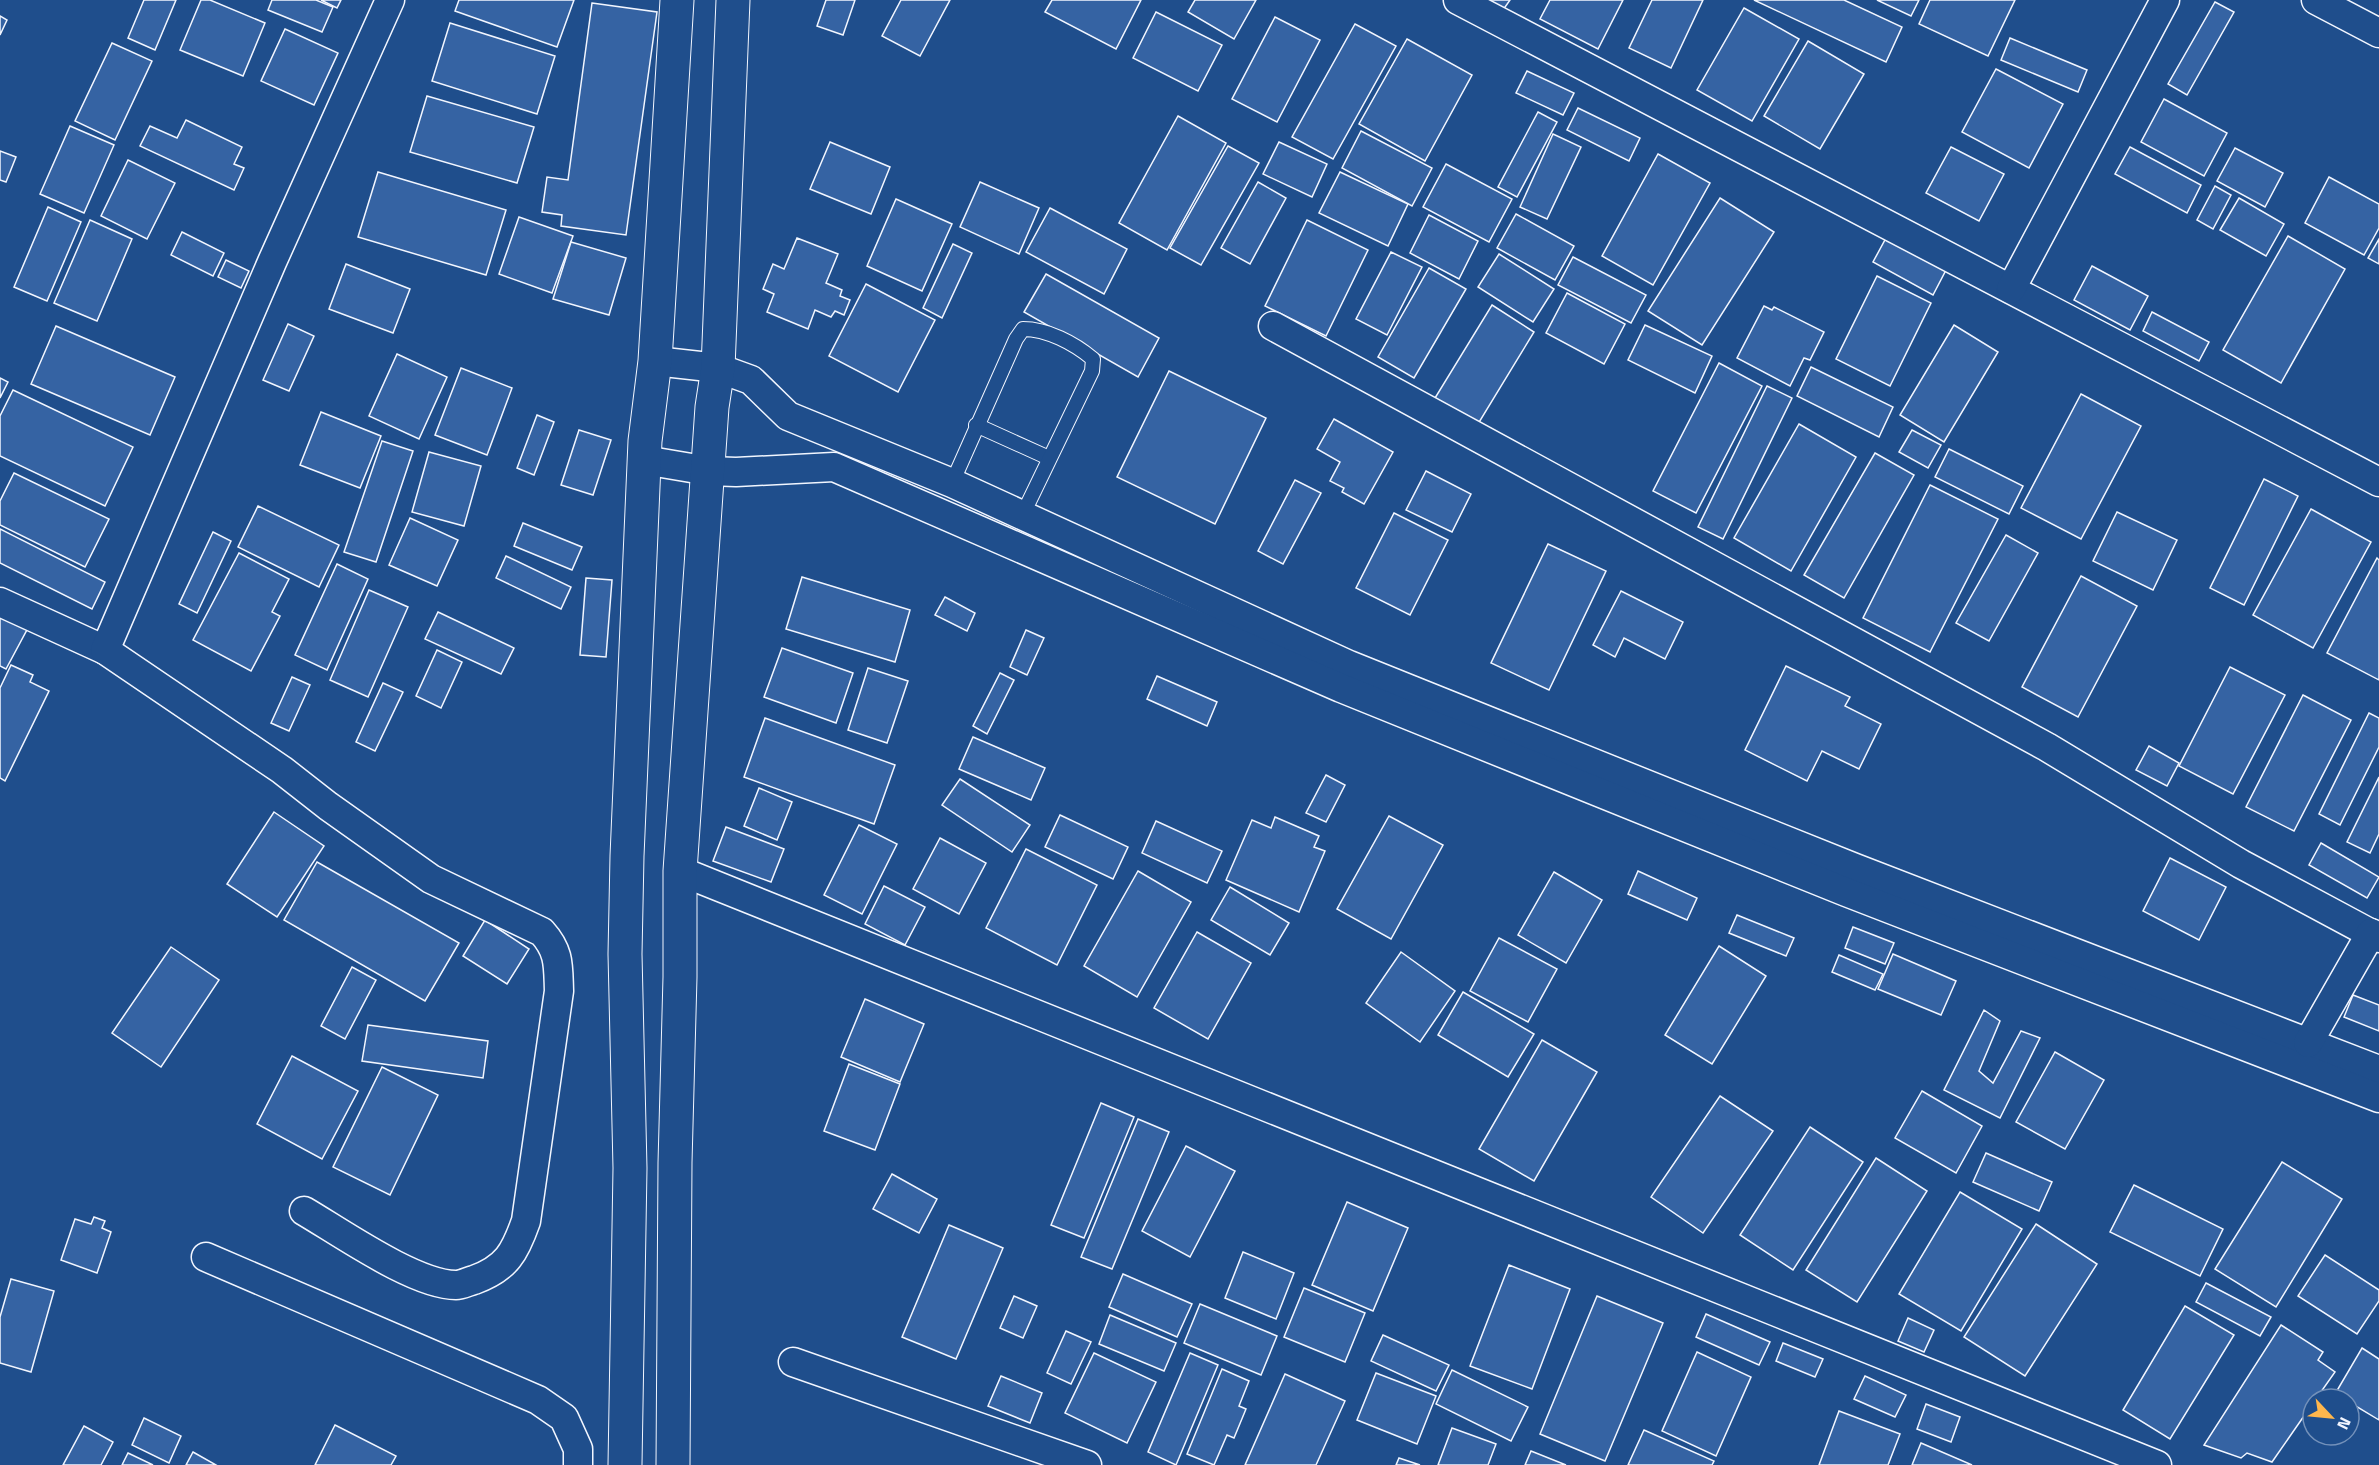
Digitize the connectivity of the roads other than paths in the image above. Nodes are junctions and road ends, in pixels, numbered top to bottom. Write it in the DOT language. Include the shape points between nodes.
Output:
graph roads {
  1 [pos="390,0"];
  2 [pos="677,0"];
  3 [pos="733,0"];
  4 [pos="1458,0"];
  5 [pos="2165,0"];
  6 [pos="2316,0"];
  7 [pos="2379,33"];
  8 [pos="2011,289"];
  9 [pos="1274,326"];
  10 [pos="655,361"];
  11 [pos="718,368"];
  12 [pos="976,425"];
  13 [pos="1049,458"];
  14 [pos="644,460"];
  15 [pos="709,471"];
  16 [pos="2379,482"];
  17 [pos="952,483"];
  18 [pos="1022,516"];
  19 [pos="1088,546"];
  20 [pos="1076,573"];
  21 [pos="0,602"];
  22 [pos="105,650"];
  23 [pos="680,871"];
  24 [pos="2375,936"];
  25 [pos="2308,1042"];
  26 [pos="2379,1070"];
  27 [pos="2379,1098"];
  28 [pos="304,1211"];
  29 [pos="206,1257"];
  30 [pos="793,1362"];
  31 [pos="578,1465"];
  32 [pos="626,1465"];
  33 [pos="673,1465"];
  34 [pos="1087,1465"];
  35 [pos="2157,1465"];
  1 -- 22 [label="street"];
  2 -- 10 [label="main road"];
  3 -- 11 [label="main road"];
  4 -- 8 [label="street"];
  5 -- 8 [label="street"];
  6 -- 7 [label="street"];
  8 -- 16 [label="street"];
  9 -- 24 [label="street" via="2047,747 2241,864"];
  10 -- 11 [label="street"];
  10 -- 14 [label="main road"];
  11 -- 15 [label="main road"];
  11 -- 17 [label="street" via="751,380 788,416"];
  12 -- 13 [label="lane"];
  12 -- 13 [label="lane" via="1016,339 1023,329 1039,329 1083,350 1093,359 1092,371"];
  12 -- 17 [label="lane"];
  13 -- 18 [label="lane"];
  14 -- 15 [label="street"];
  14 -- 32 [label="main road" via="625,954 630,1168"];
  15 -- 20 [label="street" via="834,467"];
  15 -- 23 [label="main road"];
  17 -- 18 [label="street"];
  18 -- 19 [label="street"];
  19 -- 20 [label="street"];
  19 -- 25 [label="street" via="1349,665 1844,863"];
  20 -- 27 [label="street" via="1341,687 1845,892"];
  21 -- 22 [label="street"];
  22 -- 28 [label="street" via="255,751 431,879 542,932 552,943 558,960 559,991 526,1221 516,1249 492,1273 458,1286 422,1277 387,1260"];
  23 -- 33 [label="main road"];
  23 -- 35 [label="street"];
  24 -- 25 [label="street"];
  25 -- 26 [label="street"];
  29 -- 31 [label="street" via="538,1400 564,1418 578,1449"];
  30 -- 34 [label="street"];
}
